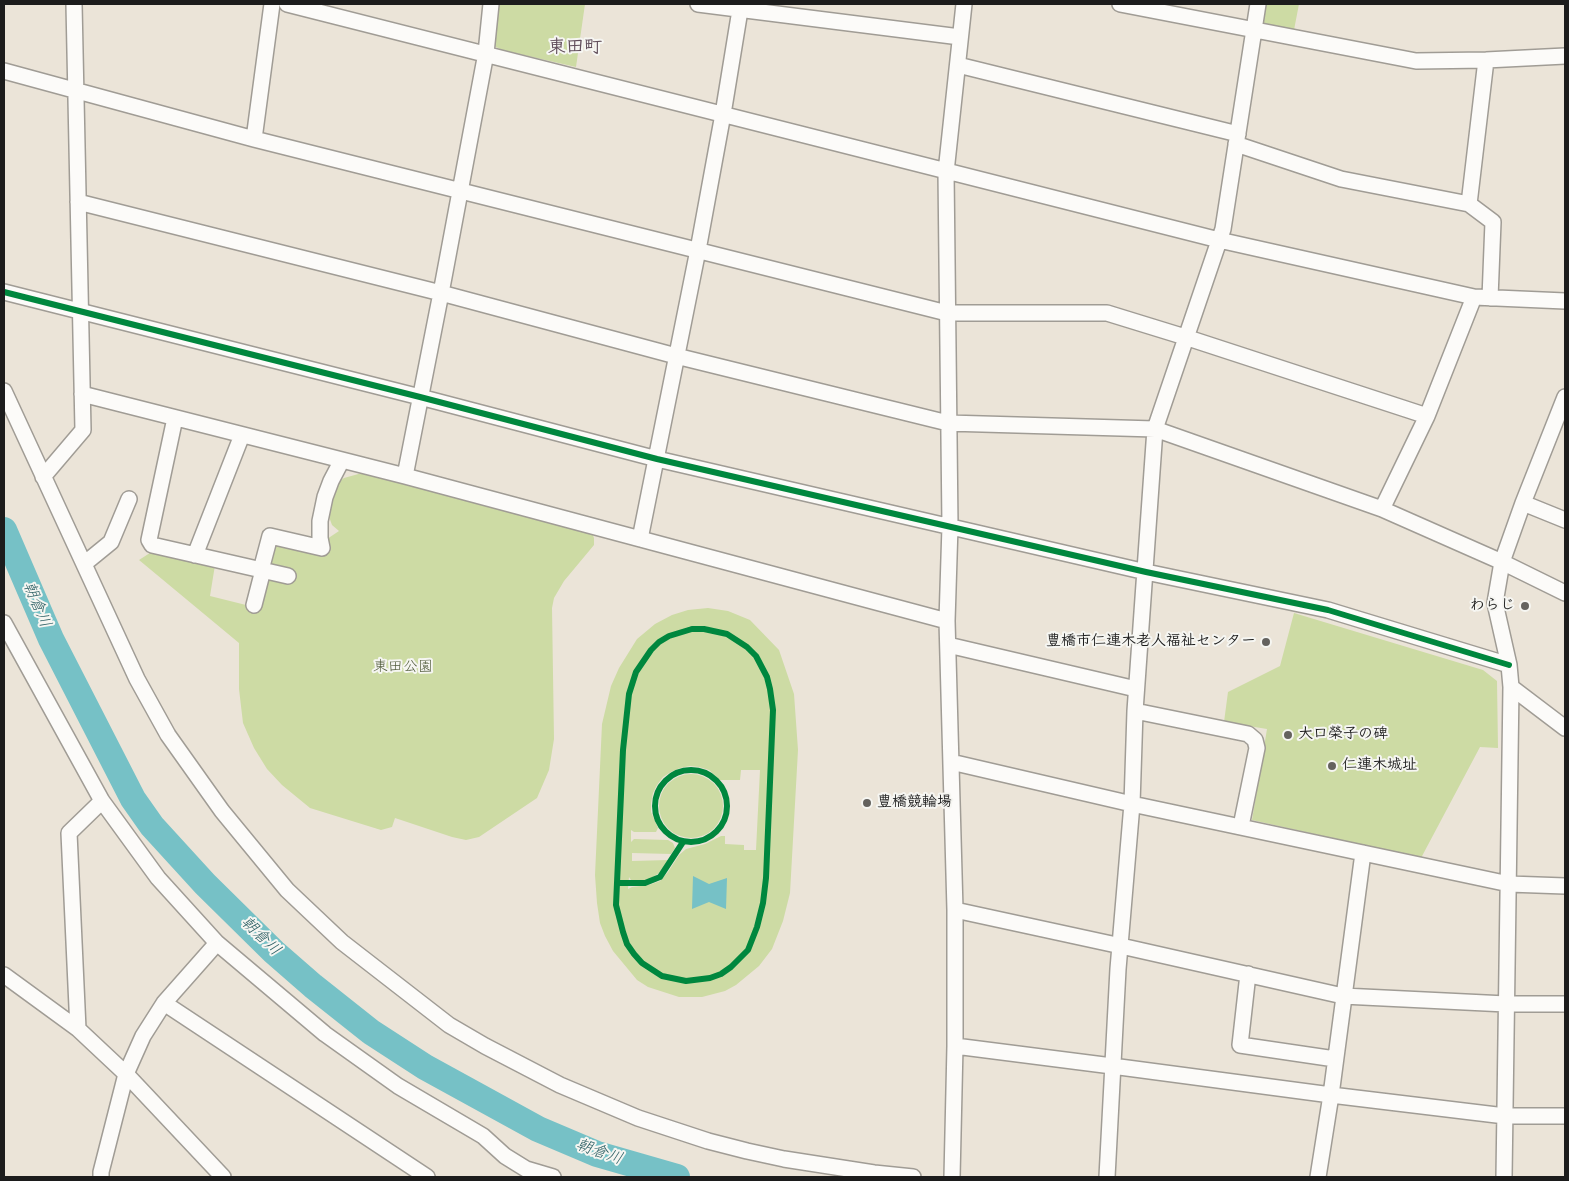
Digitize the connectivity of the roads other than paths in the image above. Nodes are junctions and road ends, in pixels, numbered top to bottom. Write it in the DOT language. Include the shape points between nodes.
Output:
graph roads {
  1 [pos="74,4"];
  2 [pos="272,4"];
  3 [pos="287,4"];
  4 [pos="491,4"];
  5 [pos="698,4"];
  6 [pos="964,4"];
  7 [pos="1120,4"];
  8 [pos="1258,4"];
  9 [pos="741,7"];
  10 [pos="1255,29"];
  11 [pos="960,38"];
  12 [pos="486,53"];
  13 [pos="1565,56"];
  14 [pos="1486,60"];
  15 [pos="958,65"];
  16 [pos="4,71"];
  17 [pos="76,90"];
  18 [pos="723,114"];
  19 [pos="254,139"];
  20 [pos="1237,139"];
  21 [pos="946,172"];
  22 [pos="460,190"];
  23 [pos="78,202"];
  24 [pos="1469,204"];
  25 [pos="1219,240"];
  26 [pos="698,250"];
  27 [pos="4,292"];
  28 [pos="441,293"];
  29 [pos="1474,297"];
  30 [pos="1490,298"];
  31 [pos="1565,301"];
  32 [pos="81,313"];
  33 [pos="947,313"];
  34 [pos="1186,337"];
  35 [pos="676,356"];
  36 [pos="4,391"];
  37 [pos="82,394"];
  38 [pos="420,397"];
  39 [pos="1564,404"];
  40 [pos="1427,416"];
  41 [pos="176,418"];
  42 [pos="948,423"];
  43 [pos="1155,429"];
  44 [pos="242,435"];
  45 [pos="656,458"];
  46 [pos="342,460"];
  47 [pos="43,476"];
  48 [pos="404,476"];
  49 [pos="129,499"];
  50 [pos="1523,503"];
  51 [pos="1382,509"];
  52 [pos="1565,520"];
  53 [pos="950,526"];
  54 [pos="640,539"];
  55 [pos="195,555"];
  56 [pos="1502,562"];
  57 [pos="84,564"];
  58 [pos="262,570"];
  59 [pos="1146,572"];
  60 [pos="288,576"];
  61 [pos="1565,592"];
  62 [pos="254,605"];
  63 [pos="947,621"];
  64 [pos="4,623"];
  65 [pos="948,645"];
  66 [pos="1510,665"];
  67 [pos="1511,687"];
  68 [pos="1136,689"];
  69 [pos="1135,711"];
  70 [pos="1565,728"];
  71 [pos="951,762"];
  72 [pos="102,801"];
  73 [pos="1132,804"];
  74 [pos="1241,826"];
  75 [pos="1363,853"];
  76 [pos="1509,884"];
  77 [pos="1565,886"];
  78 [pos="955,910"];
  79 [pos="216,943"];
  80 [pos="1121,946"];
  81 [pos="1248,974"];
  82 [pos="4,975"];
  83 [pos="1343,996"];
  84 [pos="164,1003"];
  85 [pos="1506,1004"];
  86 [pos="1565,1004"];
  87 [pos="78,1029"];
  88 [pos="955,1046"];
  89 [pos="1335,1059"];
  90 [pos="1112,1066"];
  91 [pos="126,1074"];
  92 [pos="1331,1095"];
  93 [pos="1505,1116"];
  94 [pos="1565,1116"];
  95 [pos="101,1177"];
  96 [pos="223,1177"];
  97 [pos="427,1177"];
  98 [pos="553,1177"];
  99 [pos="913,1177"];
  100 [pos="952,1177"];
  101 [pos="1107,1177"];
  102 [pos="1318,1177"];
  103 [pos="1504,1177"];
  1 -- 17 [label="street"];
  2 -- 19 [label="street"];
  3 -- 12 [label="street"];
  4 -- 12 [label="street"];
  5 -- 9 [label="street"];
  6 -- 11 [label="street"];
  7 -- 10 [label="street"];
  8 -- 10 [label="street"];
  9 -- 11 [label="street"];
  9 -- 18 [label="street"];
  10 -- 14 [label="street" via="1416,61"];
  10 -- 20 [label="street"];
  11 -- 15 [label="street"];
  12 -- 18 [label="street"];
  12 -- 22 [label="street"];
  13 -- 14 [label="street"];
  14 -- 24 [label="street"];
  15 -- 20 [label="street"];
  15 -- 21 [label="street"];
  16 -- 17 [label="street"];
  17 -- 19 [label="street"];
  17 -- 23 [label="street"];
  18 -- 21 [label="street"];
  18 -- 26 [label="street"];
  19 -- 22 [label="street"];
  20 -- 24 [label="street" via="1340,179"];
  20 -- 25 [label="street"];
  21 -- 25 [label="street"];
  21 -- 33 [label="street"];
  22 -- 26 [label="street"];
  22 -- 28 [label="street"];
  23 -- 28 [label="street"];
  23 -- 32 [label="street"];
  24 -- 30 [label="street" via="1494,222"];
  25 -- 29 [label="street"];
  25 -- 34 [label="street"];
  26 -- 33 [label="street"];
  26 -- 35 [label="street"];
  27 -- 32 [label="street"];
  28 -- 35 [label="street"];
  28 -- 38 [label="street"];
  29 -- 30 [label="street"];
  29 -- 40 [label="street"];
  30 -- 31 [label="street"];
  32 -- 37 [label="street"];
  32 -- 38 [label="street"];
  33 -- 34 [label="street" via="1107,313"];
  33 -- 42 [label="street"];
  34 -- 40 [label="street"];
  34 -- 43 [label="street"];
  35 -- 42 [label="street"];
  35 -- 45 [label="street"];
  36 -- 47 [label="street"];
  37 -- 41 [label="street"];
  37 -- 47 [label="street" via="83,430"];
  38 -- 45 [label="street"];
  38 -- 48 [label="street"];
  39 -- 50 [label="street"];
  40 -- 51 [label="street"];
  41 -- 44 [label="street"];
  41 -- 55 [label="street" via="149,540 152,545"];
  42 -- 43 [label="street"];
  42 -- 53 [label="street"];
  43 -- 51 [label="street"];
  43 -- 59 [label="street"];
  44 -- 46 [label="street"];
  44 -- 55 [label="street"];
  45 -- 53 [label="street"];
  45 -- 54 [label="street"];
  46 -- 48 [label="street"];
  46 -- 58 [label="street" via="325,496 320,521 322,548 270,536"];
  47 -- 57 [label="street"];
  48 -- 54 [label="street"];
  49 -- 57 [label="street" via="111,542"];
  50 -- 52 [label="street"];
  50 -- 56 [label="street"];
  51 -- 56 [label="street"];
  53 -- 59 [label="street"];
  53 -- 63 [label="street"];
  54 -- 63 [label="street"];
  55 -- 58 [label="street"];
  56 -- 61 [label="street"];
  56 -- 66 [label="street" via="1495,603"];
  57 -- 99 [label="street" via="137,679 168,735 222,811 287,890 342,942 449,1025 560,1086 638,1118 708,1141 811,1164"];
  58 -- 60 [label="street"];
  58 -- 62 [label="street"];
  59 -- 66 [label="street" via="1328,610"];
  59 -- 68 [label="street"];
  63 -- 65 [label="street"];
  64 -- 72 [label="street"];
  65 -- 68 [label="street"];
  65 -- 71 [label="street"];
  66 -- 67 [label="street"];
  67 -- 70 [label="street"];
  67 -- 76 [label="street"];
  68 -- 69 [label="street"];
  69 -- 73 [label="street"];
  69 -- 74 [label="street" via="1248,734 1255,740 1257,748"];
  71 -- 73 [label="street"];
  71 -- 78 [label="street"];
  72 -- 79 [label="street" via="158,878"];
  72 -- 87 [label="street" via="69,833"];
  73 -- 74 [label="street"];
  73 -- 80 [label="street"];
  74 -- 75 [label="street"];
  75 -- 76 [label="street"];
  75 -- 83 [label="street"];
  76 -- 77 [label="street"];
  76 -- 85 [label="street"];
  78 -- 80 [label="street"];
  78 -- 88 [label="street"];
  79 -- 84 [label="street"];
  79 -- 98 [label="street" via="325,1034 398,1086 483,1136 526,1169"];
  80 -- 81 [label="street"];
  80 -- 90 [label="street"];
  81 -- 83 [label="street"];
  81 -- 89 [label="street" via="1240,1045"];
  82 -- 87 [label="street"];
  83 -- 85 [label="street"];
  83 -- 89 [label="street"];
  84 -- 91 [label="street" via="143,1036"];
  84 -- 97 [label="street"];
  85 -- 86 [label="street"];
  85 -- 93 [label="street"];
  87 -- 91 [label="street"];
  88 -- 90 [label="street"];
  88 -- 100 [label="street"];
  89 -- 92 [label="street"];
  90 -- 92 [label="street"];
  90 -- 101 [label="street"];
  91 -- 95 [label="street"];
  91 -- 96 [label="street"];
  92 -- 93 [label="street"];
  92 -- 102 [label="street"];
  93 -- 94 [label="street"];
  93 -- 103 [label="street"];
}
